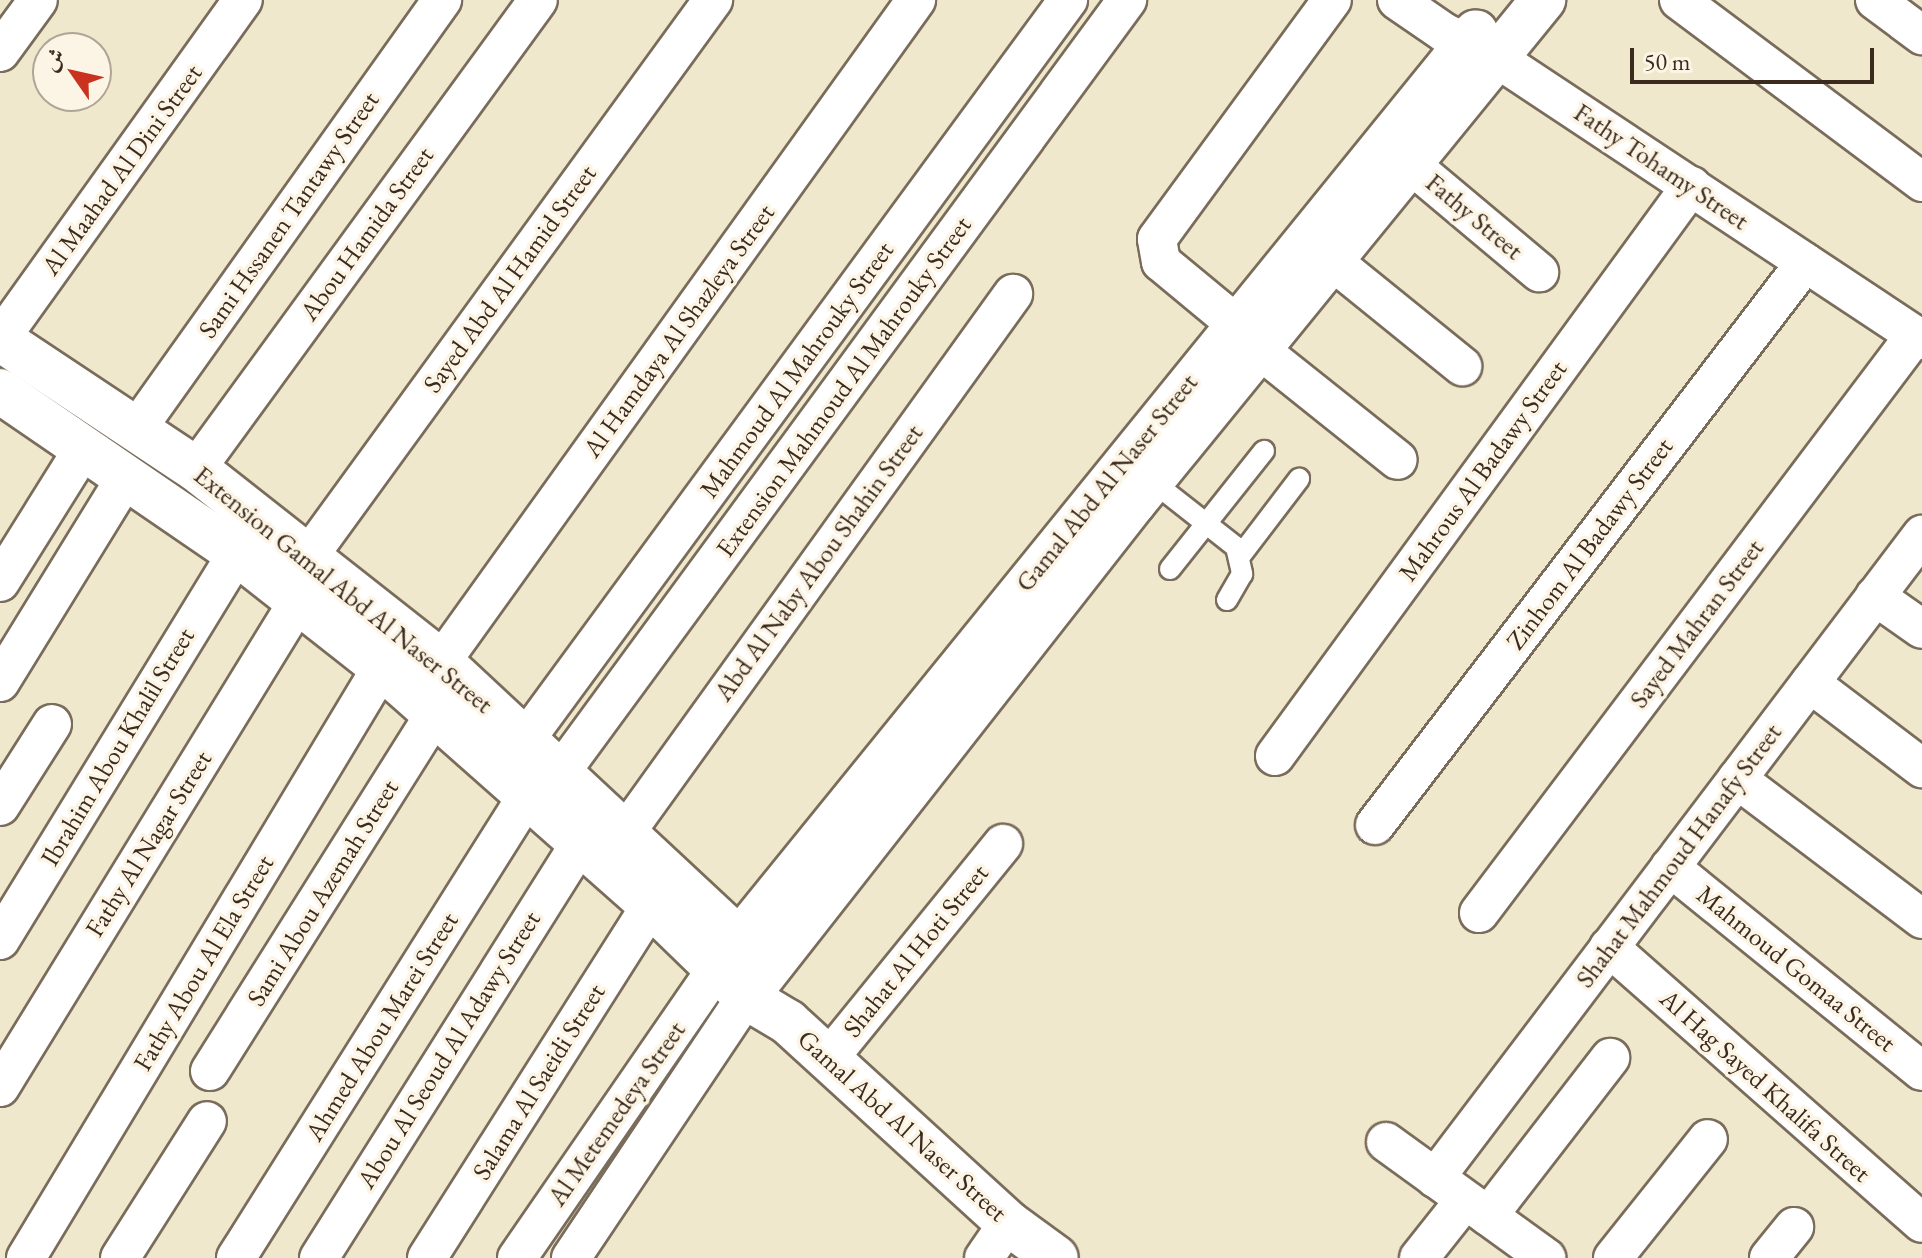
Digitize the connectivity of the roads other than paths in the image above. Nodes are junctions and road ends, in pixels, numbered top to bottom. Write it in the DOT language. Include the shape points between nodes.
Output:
graph roads {
  1 [pos="38,0"];
  2 [pos="243,0"];
  3 [pos="442,0"];
  4 [pos="538,0"];
  5 [pos="713,0"];
  6 [pos="916,0"];
  7 [pos="1068,0"];
  8 [pos="1127,0"];
  9 [pos="1332,0"];
  10 [pos="1397,0"];
  11 [pos="1503,0"];
  12 [pos="1543,0"];
  13 [pos="1679,0"];
  14 [pos="1875,0"];
  15 [pos="1922,35"];
  16 [pos="1480,50"];
  17 [pos="0,52"];
  18 [pos="1409,163"];
  19 [pos="1922,182"];
  20 [pos="1691,186"];
  21 [pos="1331,260"];
  22 [pos="1805,263"];
  23 [pos="1539,272"];
  24 [pos="1013,294"];
  25 [pos="1248,337"];
  26 [pos="1918,338"];
  27 [pos="0,339"];
  28 [pos="1462,366"];
  29 [pos="0,391"];
  30 [pos="136,430"];
  31 [pos="85,446"];
  32 [pos="1264,451"];
  33 [pos="1398,460"];
  34 [pos="196,469"];
  35 [pos="126,477"];
  36 [pos="1299,479"];
  37 [pos="1132,488"];
  38 [pos="1207,523"];
  39 [pos="1922,535"];
  40 [pos="237,553"];
  41 [pos="1241,555"];
  42 [pos="308,557"];
  43 [pos="1170,569"];
  44 [pos="0,582"];
  45 [pos="1875,596"];
  46 [pos="299,600"];
  47 [pos="1227,600"];
  48 [pos="1922,629"];
  49 [pos="441,662"];
  50 [pos="382,667"];
  51 [pos="0,682"];
  52 [pos="1810,683"];
  53 [pos="435,714"];
  54 [pos="52,724"];
  55 [pos="525,740"];
  56 [pos="1275,756"];
  57 [pos="1922,768"];
  58 [pos="1737,779"];
  59 [pos="544,784"];
  60 [pos="0,806"];
  61 [pos="1375,825"];
  62 [pos="626,832"];
  63 [pos="580,844"];
  64 [pos="1003,844"];
  65 [pos="1670,867"];
  66 [pos="651,905"];
  67 [pos="1479,913"];
  68 [pos="1922,919"];
  69 [pos="0,940"];
  70 [pos="1609,947"];
  71 [pos="743,968"];
  72 [pos="829,1058"];
  73 [pos="1610,1058"];
  74 [pos="210,1071"];
  75 [pos="1922,1071"];
  76 [pos="0,1087"];
  77 [pos="207,1121"];
  78 [pos="1708,1139"];
  79 [pos="1386,1142"];
  80 [pos="1463,1198"];
  81 [pos="1922,1223"];
  82 [pos="1794,1227"];
  83 [pos="996,1240"];
  84 [pos="26,1258"];
  85 [pos="120,1258"];
  86 [pos="236,1258"];
  87 [pos="319,1258"];
  88 [pos="427,1258"];
  89 [pos="517,1258"];
  90 [pos="571,1258"];
  91 [pos="1056,1258"];
  92 [pos="1419,1258"];
  93 [pos="1546,1258"];
  94 [pos="1613,1258"];
  95 [pos="1769,1258"];
  1 -- 17 [label="street"];
  2 -- 27 [label="street, Al Maahad Al Dini Street"];
  3 -- 30 [label="street, Sami Hssanen Tantawy Street"];
  4 -- 34 [label="street, Abou Hamida Street"];
  5 -- 42 [label="street, Sayed Abd Al Hamid Street"];
  6 -- 49 [label="street, Al Hamdaya Al Shazleya Street"];
  7 -- 55 [label="street, Mahmoud Al Mahrouky Street"];
  8 -- 59 [label="street, Extension Mahmoud Al Mahrouky Street"];
  9 -- 25 [label="street" via="1157,239 1161,262"];
  10 -- 16 [label="street, Fathy Tohamy Street"];
  11 -- 16 [label="street, Gamal Abd Al Naser Street"];
  12 -- 16 [label="street, Gamal Abd Al Naser Street"];
  13 -- 19 [label="street"];
  14 -- 15 [label="street"];
  16 -- 18 [label="street, Gamal Abd Al Naser Street"];
  16 -- 20 [label="street, Fathy Tohamy Street"];
  16 -- 25 [label="street, Gamal Abd Al Naser Street"];
  18 -- 21 [label="street, Gamal Abd Al Naser Street"];
  18 -- 23 [label="street, Fathy Street"];
  20 -- 22 [label="street, Fathy Tohamy Street"];
  20 -- 56 [label="street, Mahrous Al Badawy Street"];
  21 -- 25 [label="street, Gamal Abd Al Naser Street"];
  21 -- 28 [label="street"];
  22 -- 26 [label="street, Fathy Tohamy Street"];
  22 -- 61 [label="street, Zinhom Al Badawy Street"];
  24 -- 62 [label="street, Abd Al Naby Abou Shahin Street"];
  25 -- 33 [label="street"];
  25 -- 37 [label="street, Gamal Abd Al Naser Street"];
  26 -- 67 [label="street, Sayed Mahran Street"];
  27 -- 30 [label="street, Extension Gamal Abd Al Naser Street"];
  29 -- 31 [label="street, Extension Gamal Abd Al Naser Street"];
  30 -- 34 [label="street, Extension Gamal Abd Al Naser Street"];
  31 -- 35 [label="street, Extension Gamal Abd Al Naser Street"];
  31 -- 44 [label="street"];
  32 -- 38 [label="lane"];
  34 -- 42 [label="street, Extension Gamal Abd Al Naser Street"];
  35 -- 40 [label="street, Extension Gamal Abd Al Naser Street"];
  35 -- 51 [label="street"];
  36 -- 41 [label="lane"];
  37 -- 38 [label="lane"];
  37 -- 71 [label="street, Gamal Abd Al Naser Street"];
  38 -- 41 [label="lane"];
  38 -- 43 [label="lane"];
  39 -- 45 [label="street, Shahat Mahmoud Hanafy Street"];
  40 -- 46 [label="street, Extension Gamal Abd Al Naser Street"];
  40 -- 69 [label="street, Ibrahim Abou Khalil Street"];
  41 -- 47 [label="lane" via="1242,574"];
  42 -- 49 [label="street, Extension Gamal Abd Al Naser Street"];
  45 -- 48 [label="street"];
  45 -- 52 [label="street, Shahat Mahmoud Hanafy Street"];
  46 -- 50 [label="street, Extension Gamal Abd Al Naser Street"];
  46 -- 76 [label="street, Fathy Al Nagar Street"];
  49 -- 55 [label="street, Extension Gamal Abd Al Naser Street"];
  50 -- 53 [label="street, Extension Gamal Abd Al Naser Street"];
  50 -- 84 [label="street, Fathy Abou Al Ela Street"];
  52 -- 57 [label="street"];
  52 -- 58 [label="street, Shahat Mahmoud Hanafy Street"];
  53 -- 59 [label="street, Extension Gamal Abd Al Naser Street"];
  53 -- 74 [label="street, Sami Abou Azemah Street"];
  54 -- 60 [label="street"];
  55 -- 59 [label="street, Extension Gamal Abd Al Naser Street"];
  58 -- 65 [label="street, Shahat Mahmoud Hanafy Street"];
  58 -- 68 [label="street"];
  59 -- 62 [label="street, Extension Gamal Abd Al Naser Street"];
  59 -- 63 [label="street, Extension Gamal Abd Al Naser Street"];
  59 -- 86 [label="street, Ahmed Abou Marei Street"];
  62 -- 71 [label="street, Extension Gamal Abd Al Naser Street"];
  63 -- 66 [label="street, Extension Gamal Abd Al Naser Street"];
  63 -- 87 [label="street, Abou Al Seoud Al Adawy Street"];
  64 -- 72 [label="street, Shahat Al Hoti Street"];
  65 -- 70 [label="street, Shahat Mahmoud Hanafy Street"];
  65 -- 75 [label="street, Mahmoud Gomaa Street"];
  66 -- 71 [label="street, Extension Gamal Abd Al Naser Street"];
  66 -- 88 [label="street, Salama Al Saeidi Street"];
  70 -- 80 [label="street, Shahat Mahmoud Hanafy Street"];
  70 -- 81 [label="street, Al Hag Sayed Khalifa Street"];
  71 -- 72 [label="street, Gamal Abd Al Naser Street" via="788,1022"];
  71 -- 89 [label="street, Al Metemedeya Street"];
  71 -- 90 [label="street, Al Metemedeya Street"];
  72 -- 83 [label="street, Gamal Abd Al Naser Street"];
  73 -- 80 [label="street"];
  77 -- 85 [label="street"];
  78 -- 94 [label="street"];
  79 -- 80 [label="street"];
  80 -- 92 [label="street"];
  80 -- 93 [label="street"];
  82 -- 95 [label="street"];
  83 -- 91 [label="street, Gamal Abd Al Naser Street"];
}
